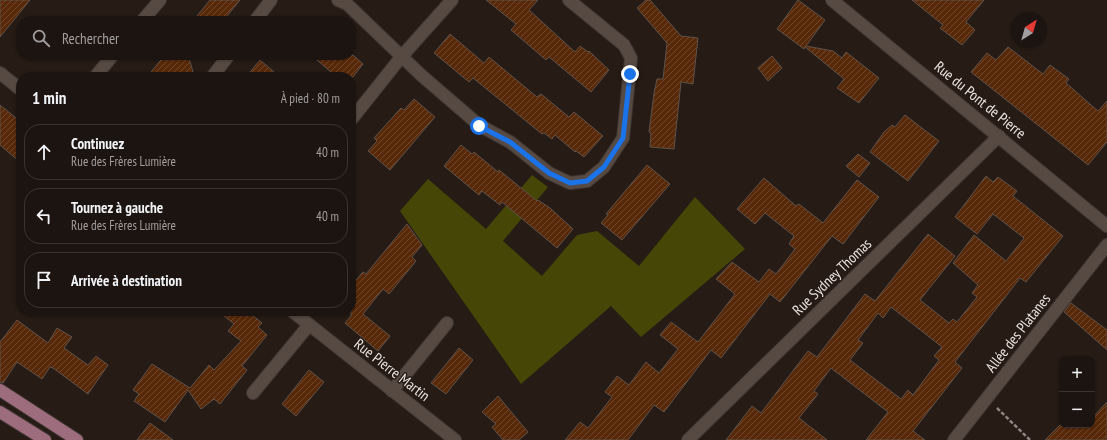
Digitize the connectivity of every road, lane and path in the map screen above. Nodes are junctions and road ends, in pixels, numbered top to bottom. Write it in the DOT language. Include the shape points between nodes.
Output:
graph roads {
  1 [pos="160,0"];
  2 [pos="271,0"];
  3 [pos="338,0"];
  4 [pos="452,0"];
  5 [pos="569,0"];
  6 [pos="832,0"];
  7 [pos="146,16"];
  8 [pos="259,16"];
  9 [pos="402,56"];
  10 [pos="109,60"];
  11 [pos="225,60"];
  12 [pos="99,72"];
  13 [pos="216,72"];
  14 [pos="0,73"];
  15 [pos="16,86"];
  16 [pos="356,114"];
  17 [pos="999,136"];
  18 [pos="1107,226"];
  19 [pos="1107,245"];
  20 [pos="298,316"];
  21 [pos="447,323"];
  22 [pos="309,325"];
  23 [pos="0,390"];
  24 [pos="392,391"];
  25 [pos="253,393"];
  26 [pos="987,398"];
  27 [pos="0,412"];
  28 [pos="45,440"];
  29 [pos="78,440"];
  30 [pos="455,440"];
  31 [pos="688,440"];
  32 [pos="954,440"];
  33 [pos="1030,440"];
  1 -- 7 [label="street"];
  2 -- 8 [label="street"];
  3 -- 9 [label="street" via="347,4"];
  4 -- 9 [label="street"];
  5 -- 9 [label="street" via="624,46 631,58 623,138 604,167 587,181 570,183 549,173 510,142 479,126"];
  6 -- 17 [label="street, Rue du Pont de Pierre"];
  9 -- 16 [label="street"];
  10 -- 12 [label="street"];
  11 -- 13 [label="street"];
  14 -- 15 [label="street"];
  17 -- 18 [label="street, Rue du Pont de Pierre"];
  17 -- 31 [label="street, Rue Sydney Thomas"];
  19 -- 26 [label="street, Allée des Platanes"];
  20 -- 22 [label="street, Rue Pierre Martin"];
  21 -- 24 [label="street"];
  22 -- 24 [label="street, Rue Pierre Martin"];
  22 -- 25 [label="street"];
  23 -- 29 [label="main road"];
  24 -- 30 [label="street, Rue Pierre Martin"];
  26 -- 32 [label="street, Allée des Platanes"];
  26 -- 33 [label="path"];
  27 -- 28 [label="main road"];
}
